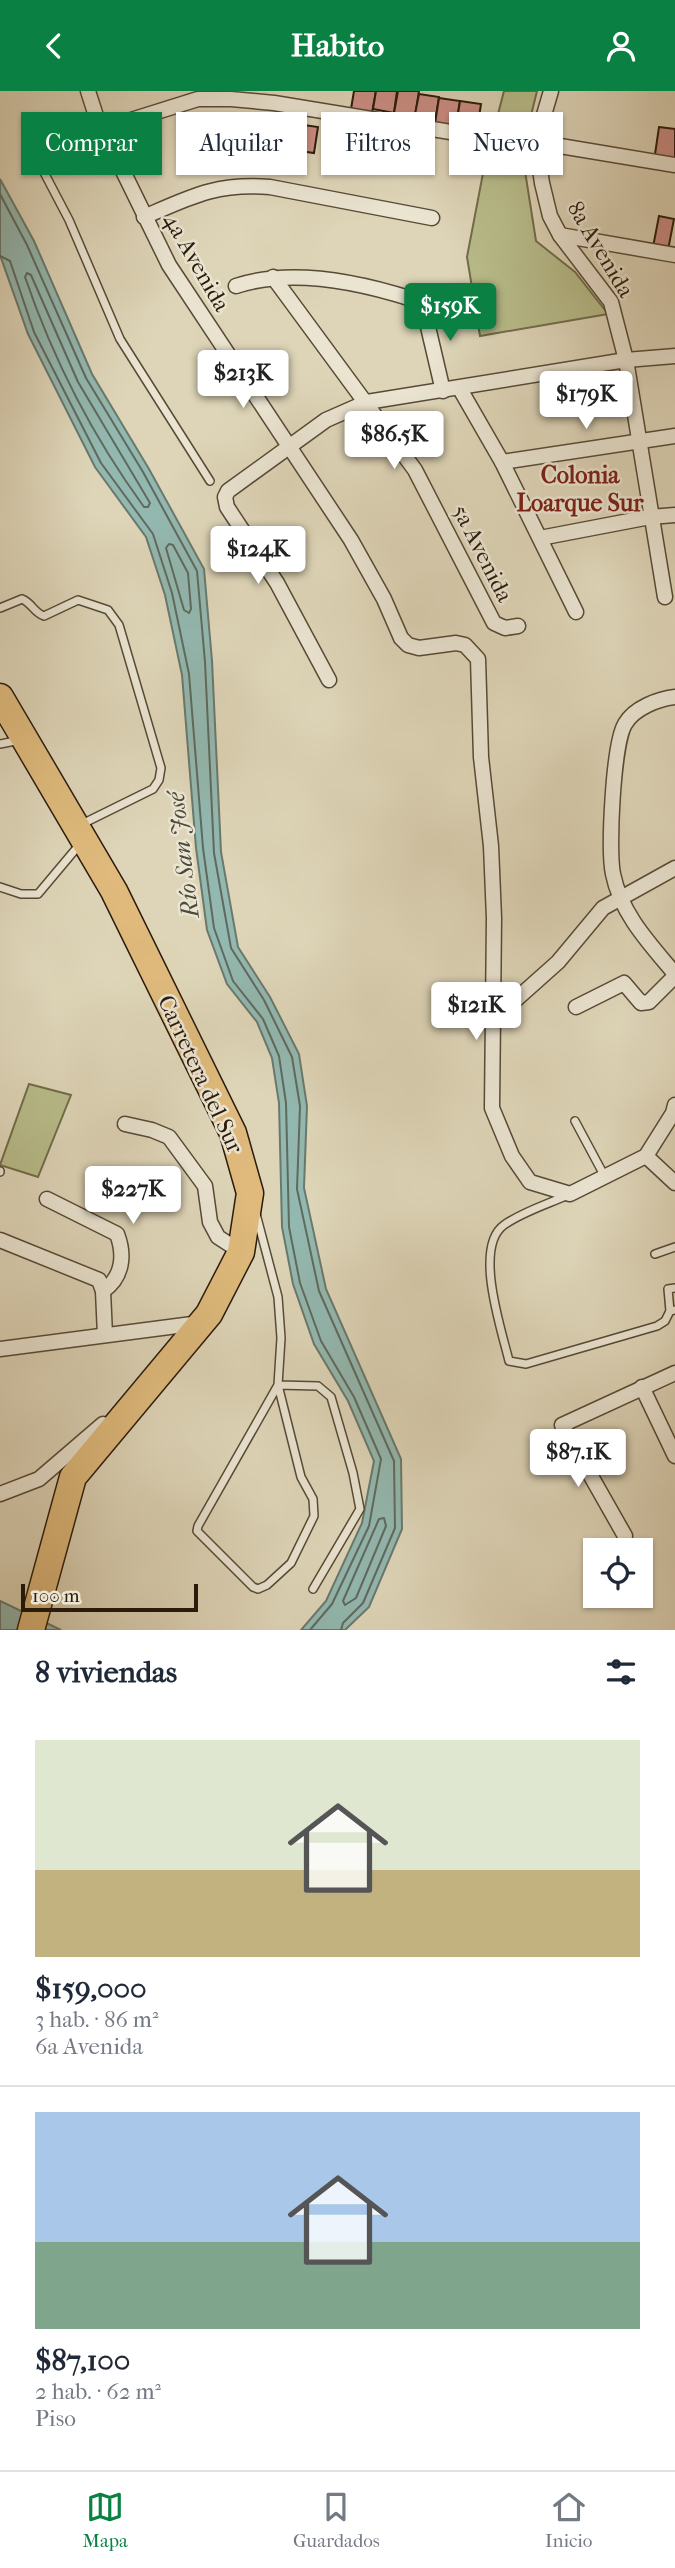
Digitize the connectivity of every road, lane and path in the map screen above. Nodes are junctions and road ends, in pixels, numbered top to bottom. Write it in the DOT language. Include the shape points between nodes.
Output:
graph roads {
  1 [pos="88,91"];
  2 [pos="551,91"];
  3 [pos="95,112"];
  4 [pos="157,112"];
  5 [pos="545,112"];
  6 [pos="449,132"];
  7 [pos="563,146"];
  8 [pos="675,165"];
  9 [pos="45,175"];
  10 [pos="125,175"];
  11 [pos="541,175"];
  12 [pos="144,217"];
  13 [pos="432,218"];
  14 [pos="560,235"];
  15 [pos="675,255"];
  16 [pos="273,277"];
  17 [pos="236,286"];
  18 [pos="675,356"];
  19 [pos="626,360"];
  20 [pos="460,389"];
  21 [pos="443,391"];
  22 [pos="368,402"];
  23 [pos="675,436"];
  24 [pos="639,440"];
  25 [pos="290,447"];
  26 [pos="502,462"];
  27 [pos="210,481"];
  28 [pos="675,515"];
  29 [pos="650,517"];
  30 [pos="540,538"];
  31 [pos="665,597"];
  32 [pos="0,608"];
  33 [pos="576,612"];
  34 [pos="518,626"];
  35 [pos="329,680"];
  36 [pos="0,697"];
  37 [pos="675,697"];
  38 [pos="12,741"];
  39 [pos="80,834"];
  40 [pos="675,868"];
  41 [pos="0,887"];
  42 [pos="621,898"];
  43 [pos="675,975"];
  44 [pos="576,1007"];
  45 [pos="494,1019"];
  46 [pos="675,1105"];
  47 [pos="575,1121"];
  48 [pos="125,1123"];
  49 [pos="646,1156"];
  50 [pos="605,1177"];
  51 [pos="675,1183"];
  52 [pos="250,1193"];
  53 [pos="570,1194"];
  54 [pos="47,1199"];
  55 [pos="0,1240"];
  56 [pos="675,1247"];
  57 [pos="241,1252"];
  58 [pos="655,1254"];
  59 [pos="675,1288"];
  60 [pos="103,1291"];
  61 [pos="672,1310"];
  62 [pos="201,1323"];
  63 [pos="105,1335"];
  64 [pos="0,1349"];
  65 [pos="675,1373"];
  66 [pos="278,1385"];
  67 [pos="642,1387"];
  68 [pos="135,1401"];
  69 [pos="675,1456"];
  70 [pos="0,1494"];
  71 [pos="625,1537"];
  72 [pos="313,1589"];
  73 [pos="31,1630"];
  1 -- 3 [label="street, 4a Avenida"];
  2 -- 5 [label="street, 8a Avenida"];
  4 -- 6 [label="street" via="198,99 231,99"];
  7 -- 8 [label="street"];
  9 -- 27 [label="lane" via="120,339"];
  10 -- 12 [label="street, 4a Avenida"];
  11 -- 14 [label="street, 8a Avenida" via="550,216"];
  12 -- 13 [label="street" via="216,188 243,185"];
  12 -- 25 [label="street, 4a Avenida" via="199,314"];
  14 -- 15 [label="street"];
  14 -- 19 [label="street, 8a Avenida" via="611,302"];
  16 -- 17 [label="street"];
  16 -- 21 [label="street" via="393,293 422,305"];
  16 -- 22 [label="street, 5a Avenida"];
  18 -- 19 [label="street"];
  19 -- 20 [label="street"];
  19 -- 24 [label="street, 8a Avenida"];
  20 -- 21 [label="street"];
  20 -- 26 [label="street"];
  21 -- 22 [label="street"];
  22 -- 25 [label="street" via="326,420"];
  22 -- 34 [label="street, 5a Avenida" via="415,470 494,623 505,628"];
  23 -- 24 [label="street"];
  24 -- 26 [label="street"];
  24 -- 29 [label="street, 8a Avenida"];
  25 -- 35 [label="street" via="225,497"];
  25 -- 45 [label="street, 4a Avenida" via="351,540 401,638 419,649 465,645 478,659 492,870"];
  26 -- 30 [label="street"];
  28 -- 29 [label="street"];
  29 -- 30 [label="street"];
  29 -- 31 [label="street, 8a Avenida"];
  30 -- 33 [label="street"];
  32 -- 39 [label="lane" via="22,599 44,616 78,600 108,610 119,625 161,768 159,780 153,789"];
  36 -- 38 [label="highway, Carretera del Sur"];
  37 -- 42 [label="street" via="660,698 642,709 625,723 620,738 610,831 613,874"];
  38 -- 39 [label="highway, Carretera del Sur"];
  39 -- 41 [label="lane" via="74,849 37,894"];
  39 -- 52 [label="highway, Carretera del Sur" via="114,891 233,1133"];
  40 -- 42 [label="street"];
  42 -- 43 [label="street" via="636,927"];
  42 -- 45 [label="street" via="603,908 558,961"];
  43 -- 44 [label="street" via="649,1002 641,1003 624,983"];
  45 -- 53 [label="street" via="492,1108 512,1156 530,1182"];
  46 -- 49 [label="street"];
  47 -- 50 [label="lane"];
  48 -- 57 [label="street" via="169,1137 205,1186 210,1222 218,1237"];
  49 -- 50 [label="street"];
  49 -- 51 [label="street"];
  50 -- 53 [label="street"];
  52 -- 57 [label="highway, Carretera del Sur"];
  52 -- 66 [label="lane" via="278,1297"];
  53 -- 61 [label="lane" via="503,1225 494,1236 489,1271 509,1361 526,1364 657,1326"];
  54 -- 60 [label="street" via="117,1234 122,1249 119,1272"];
  55 -- 60 [label="street" via="99,1280"];
  56 -- 58 [label="lane"];
  57 -- 62 [label="highway, Carretera del Sur"];
  59 -- 61 [label="lane" via="667,1293"];
  60 -- 63 [label="street"];
  62 -- 63 [label="street"];
  62 -- 68 [label="highway, Carretera del Sur"];
  63 -- 64 [label="street"];
  65 -- 67 [label="street"];
  66 -- 66 [label="lane" via="301,1477 313,1499 314,1516 291,1563 258,1589 199,1535 198,1526"];
  66 -- 72 [label="lane" via="318,1386 331,1397 360,1509"];
  67 -- 69 [label="street"];
  67 -- 71 [label="street" via="562,1425"];
  68 -- 70 [label="street" via="39,1479"];
  68 -- 73 [label="highway, Carretera del Sur" via="74,1477"];
}
